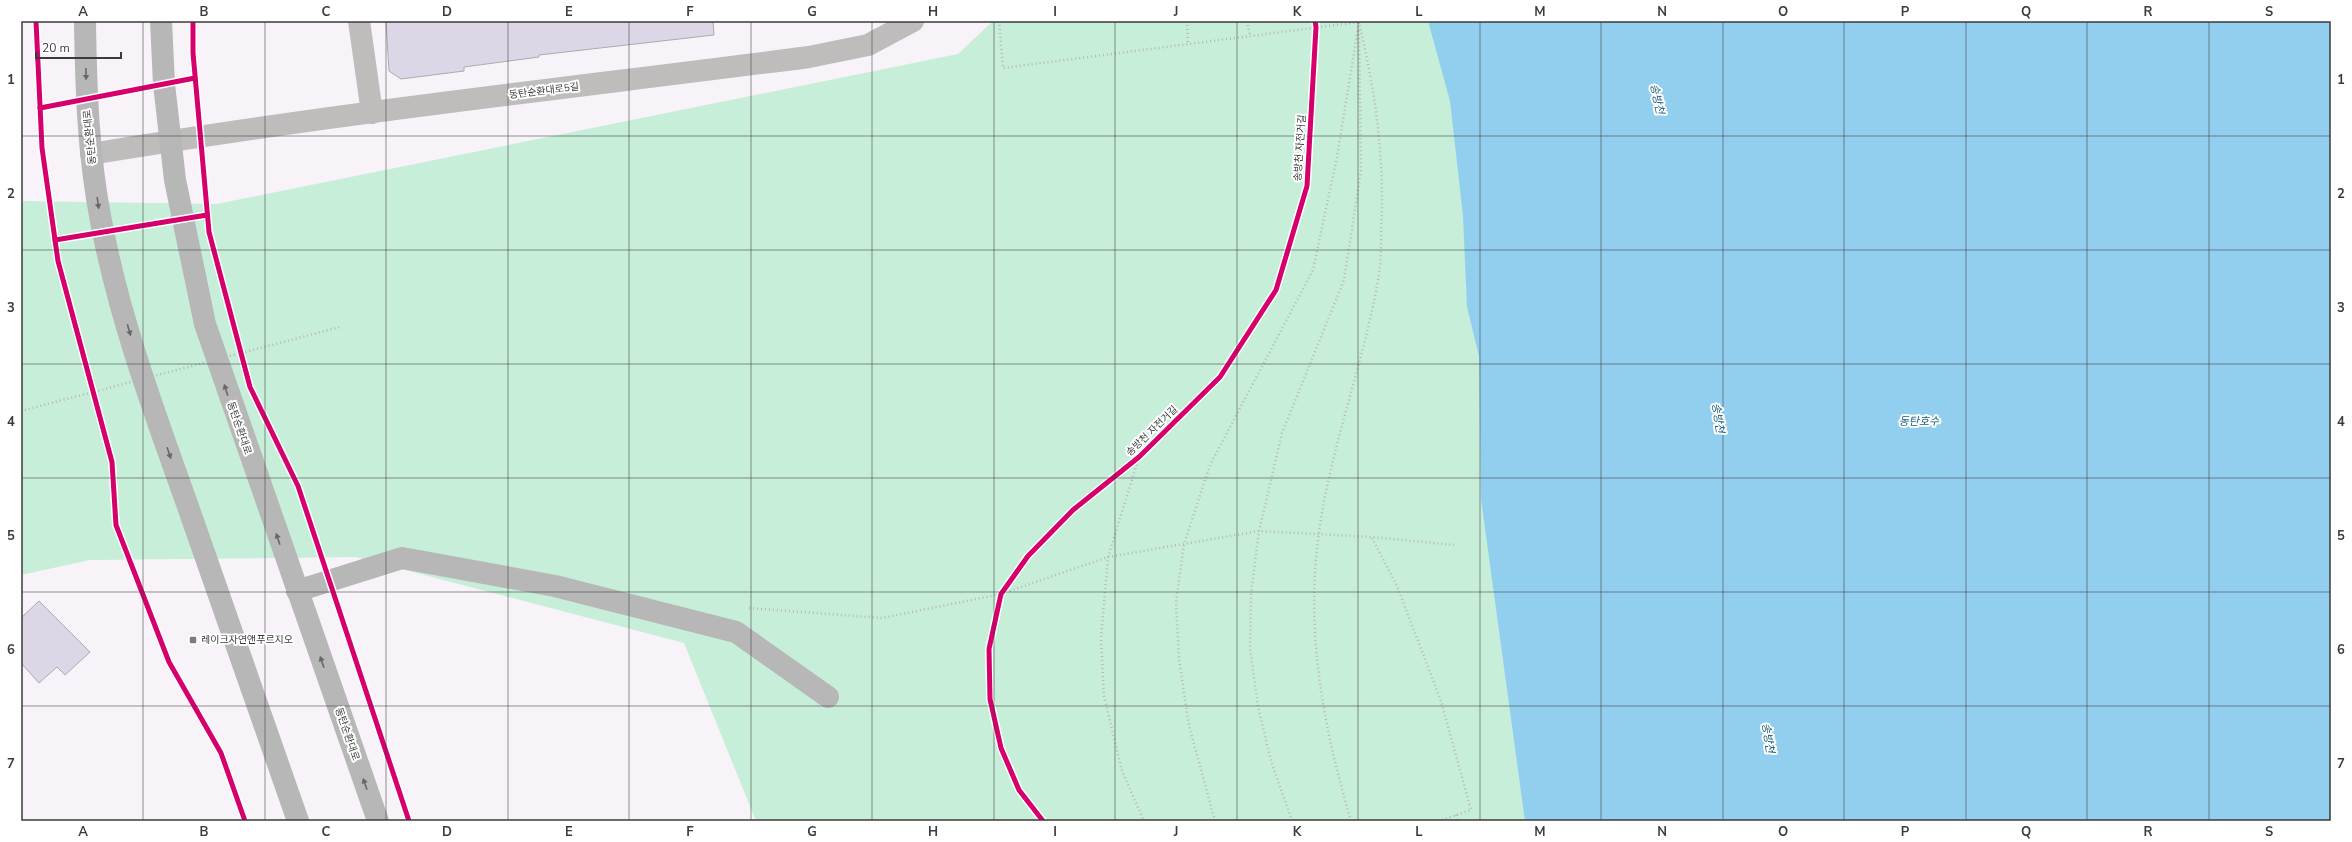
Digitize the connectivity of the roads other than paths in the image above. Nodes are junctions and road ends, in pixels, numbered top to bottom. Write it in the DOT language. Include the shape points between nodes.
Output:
graph roads {
  1 [pos="85,21"];
  2 [pos="161,21"];
  3 [pos="359,21"];
  4 [pos="913,21"];
  5 [pos="372,113"];
  6 [pos="170,141"];
  7 [pos="91,154"];
  8 [pos="297,591"];
  9 [pos="828,697"];
  10 [pos="298,821"];
  11 [pos="378,821"];
  1 -- 7 [label="main road, 동탄순환대로, one-way" via="86,99"];
  2 -- 6 [label="main road, 동탄순환대로"];
  3 -- 5 [label="street"];
  4 -- 5 [label="street, 동탄순환대로5길" via="868,45 809,58"];
  5 -- 6 [label="street, 동탄순환대로5길"];
  6 -- 7 [label="street, 동탄순환대로5길"];
  8 -- 6 [label="main road, 동탄순환대로, one-way" via="205,324 178,196"];
  7 -- 10 [label="main road, 동탄순환대로, one-way" via="101,222 141,374"];
  8 -- 9 [label="main road" via="402,558 555,586 736,632"];
  11 -- 8 [label="main road, 동탄순환대로, one-way"];
}
